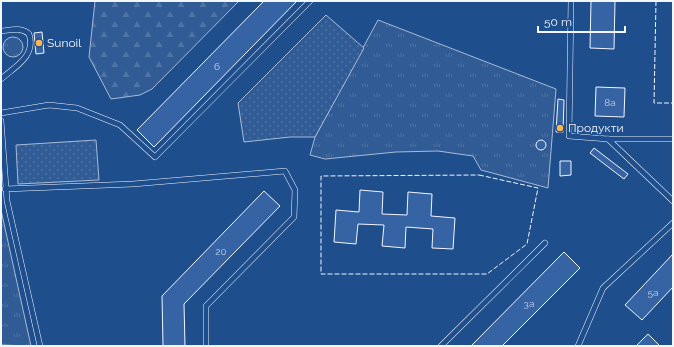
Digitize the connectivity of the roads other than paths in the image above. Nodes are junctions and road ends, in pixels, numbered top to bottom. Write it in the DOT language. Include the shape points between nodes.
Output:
graph roads {
  1 [pos="310,1"];
  2 [pos="571,1"];
  3 [pos="1,31"];
  4 [pos="1,79"];
  5 [pos="1,113"];
  6 [pos="1,121"];
  7 [pos="608,139"];
  8 [pos="673,139"];
  9 [pos="5,189"];
  10 [pos="673,201"];
  11 [pos="673,223"];
  12 [pos="545,243"];
  13 [pos="40,346"];
  14 [pos="206,346"];
  15 [pos="441,346"];
  16 [pos="578,346"];
  1 -- 5 [label="lane" via="155,157 120,125 77,108 49,105"];
  2 -- 7 [label="lane" via="569,136"];
  3 -- 4 [label="lane" via="16,29 27,32 31,46 28,56"];
  6 -- 9 [label="lane"];
  7 -- 8 [label="lane"];
  7 -- 10 [label="lane"];
  9 -- 13 [label="lane" via="16,248"];
  9 -- 14 [label="lane" via="133,184 285,171 295,190 294,217 206,306"];
  11 -- 16 [label="lane" via="603,288"];
  12 -- 15 [label="lane"];
}
